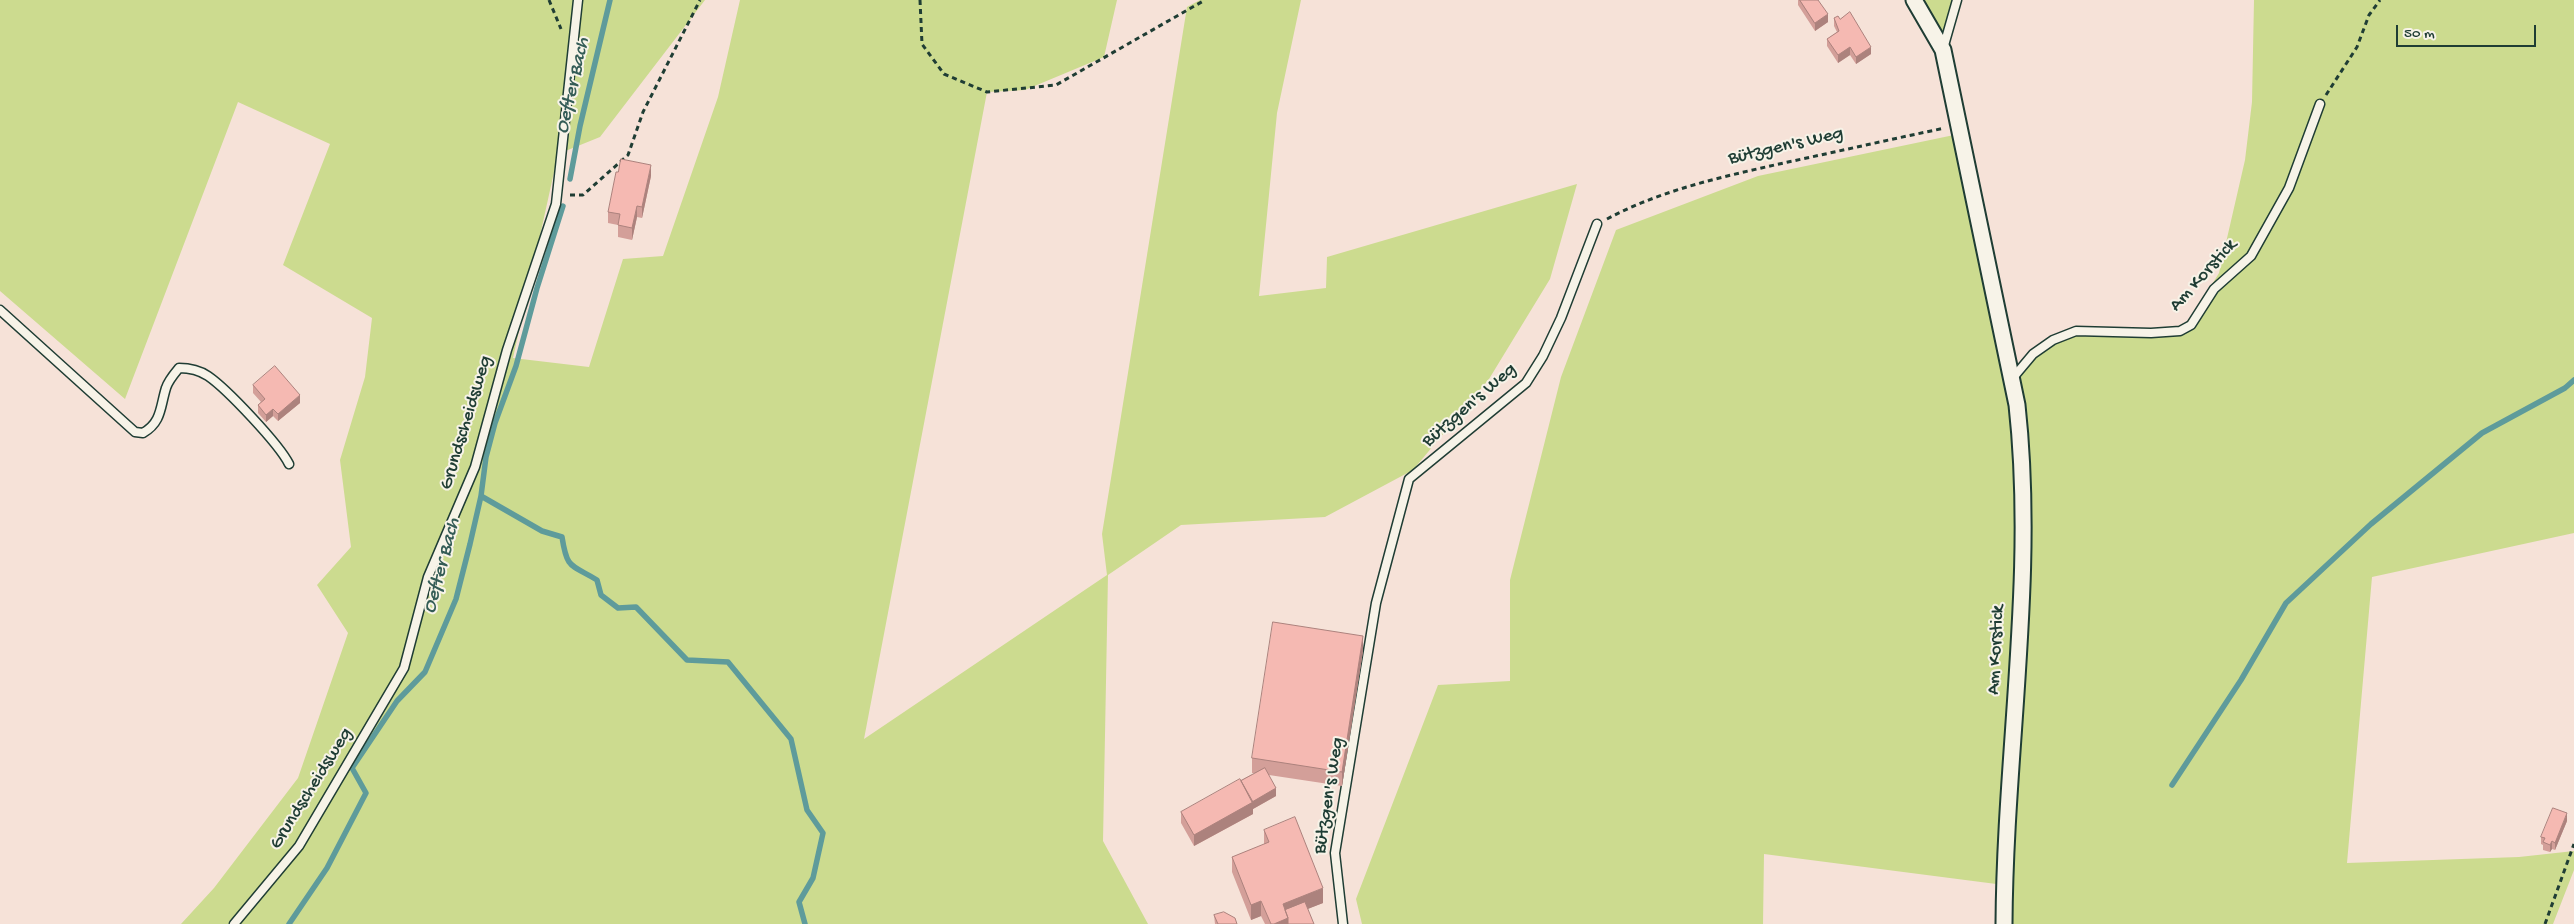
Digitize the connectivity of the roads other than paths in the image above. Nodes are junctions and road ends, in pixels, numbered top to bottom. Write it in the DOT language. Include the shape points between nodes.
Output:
graph roads {
  1 [pos="578,0"];
  2 [pos="1914,0"];
  3 [pos="1957,0"];
  4 [pos="1943,50"];
  5 [pos="2320,104"];
  6 [pos="1597,224"];
  7 [pos="0,310"];
  8 [pos="2011,379"];
  9 [pos="290,464"];
  10 [pos="234,924"];
  11 [pos="1343,924"];
  12 [pos="2004,924"];
  1 -- 10 [label="lane, Grundscheidsweg" via="558,194 507,350 474,467 428,577 404,668 299,846"];
  2 -- 4 [label="street, Am Korstick"];
  3 -- 4 [label="lane, Am Korstick"];
  4 -- 8 [label="street, Am Korstick"];
  5 -- 8 [label="lane, Am Korstick" via="2289,188 2251,256 2214,289 2191,325 2180,331 2151,334 2076,331 2053,340 2032,354"];
  6 -- 11 [label="lane, Bützgen's Weg" via="1561,318 1526,383 1409,479 1376,604 1335,853"];
  7 -- 9 [label="lane" via="135,432 143,433 158,420 166,386 179,368 189,368 208,376 228,394"];
  8 -- 12 [label="street, Am Korstick" via="2023,463 2023,542 2004,852"];
}
